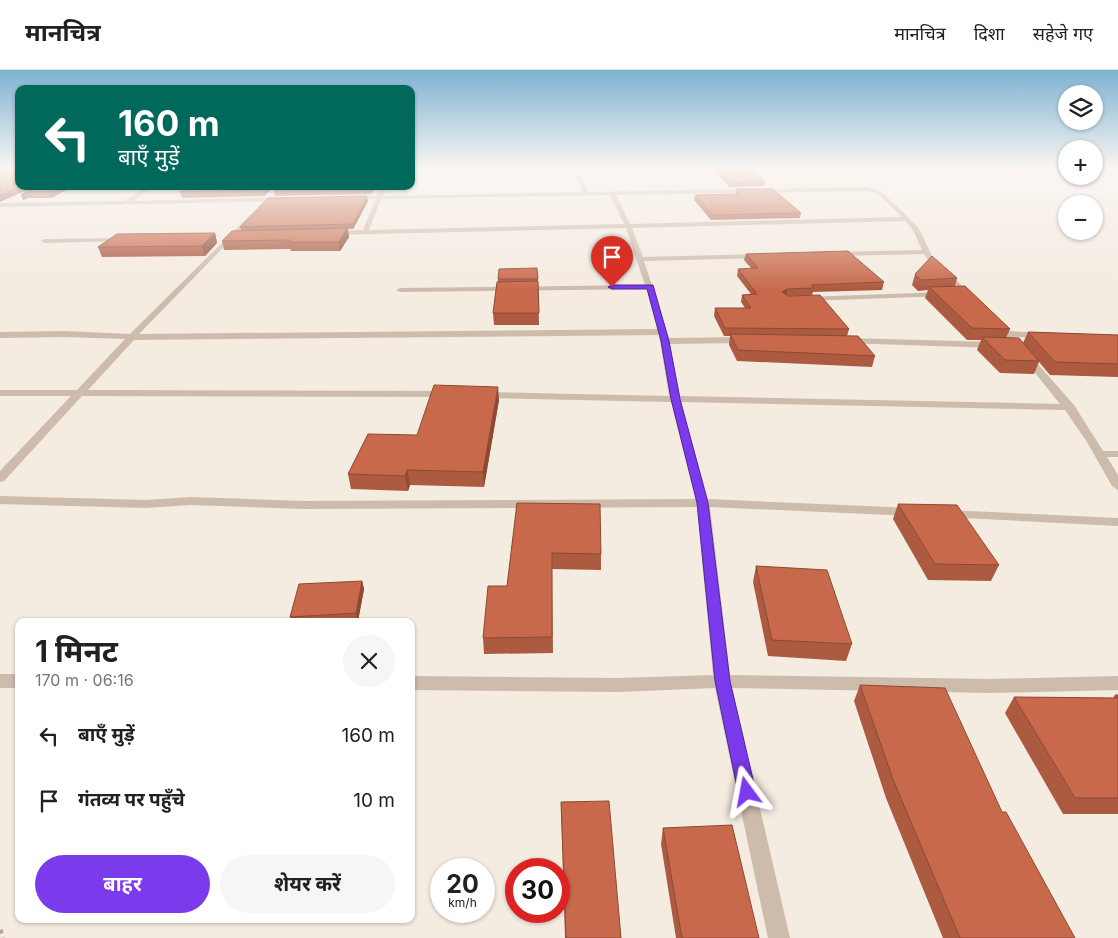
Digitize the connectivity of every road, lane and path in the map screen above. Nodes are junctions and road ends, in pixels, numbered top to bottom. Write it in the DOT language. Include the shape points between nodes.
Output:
graph roads {
  1 [pos="259,209"];
  2 [pos="375,209"];
  3 [pos="620,209"];
  4 [pos="897,209"];
  5 [pos="907,218"];
  6 [pos="628,226"];
  7 [pos="365,232"];
  8 [pos="327,233"];
  9 [pos="234,237"];
  10 [pos="219,239"];
  11 [pos="131,240"];
  12 [pos="44,241"];
  13 [pos="927,252"];
  14 [pos="828,254"];
  15 [pos="769,256"];
  16 [pos="640,259"];
  17 [pos="650,287"];
  18 [pos="400,290"];
  19 [pos="966,293"];
  20 [pos="795,300"];
  21 [pos="980,307"];
  22 [pos="994,321"];
  23 [pos="1007,334"];
  24 [pos="0,335"];
  25 [pos="664,336"];
  26 [pos="1052,336"];
  27 [pos="132,337"];
  28 [pos="758,340"];
  29 [pos="834,341"];
  30 [pos="1018,346"];
  31 [pos="81,392"];
  32 [pos="0,393"];
  33 [pos="675,399"];
  34 [pos="1070,407"];
  35 [pos="1101,454"];
  36 [pos="1118,454"];
  37 [pos="0,478"];
  38 [pos="1118,486"];
  39 [pos="0,500"];
  40 [pos="703,503"];
  41 [pos="1118,522"];
  42 [pos="0,681"];
  43 [pos="15,681"];
  44 [pos="722,681"];
  45 [pos="415,683"];
  46 [pos="1118,684"];
  47 [pos="0,930"];
  48 [pos="2,938"];
  49 [pos="779,938"];
  1 -- 9 [label="street"];
  2 -- 7 [label="street"];
  3 -- 6 [label="street"];
  4 -- 5 [label="street"];
  5 -- 6 [label="street"];
  5 -- 13 [label="street"];
  6 -- 7 [label="street"];
  6 -- 16 [label="street"];
  7 -- 8 [label="street"];
  9 -- 10 [label="street"];
  9 -- 27 [label="street"];
  11 -- 12 [label="street"];
  13 -- 14 [label="street"];
  13 -- 19 [label="street" via="935,265"];
  15 -- 16 [label="street"];
  16 -- 17 [label="street"];
  17 -- 18 [label="street"];
  17 -- 25 [label="street"];
  19 -- 20 [label="street"];
  19 -- 21 [label="street"];
  22 -- 23 [label="street"];
  23 -- 26 [label="street"];
  23 -- 30 [label="street"];
  24 -- 27 [label="street"];
  25 -- 27 [label="street"];
  25 -- 28 [label="street"];
  25 -- 33 [label="street"];
  27 -- 31 [label="street"];
  29 -- 30 [label="street"];
  30 -- 34 [label="street"];
  31 -- 32 [label="street"];
  31 -- 33 [label="street"];
  31 -- 37 [label="street"];
  33 -- 34 [label="street"];
  33 -- 40 [label="street"];
  34 -- 35 [label="street"];
  35 -- 36 [label="street"];
  35 -- 38 [label="street"];
  39 -- 40 [label="street" via="302,505"];
  40 -- 41 [label="street"];
  40 -- 44 [label="street"];
  42 -- 43 [label="street"];
  44 -- 45 [label="street" via="618,685"];
  44 -- 46 [label="street" via="990,686"];
  44 -- 49 [label="street"];
  47 -- 48 [label="path"];
}
